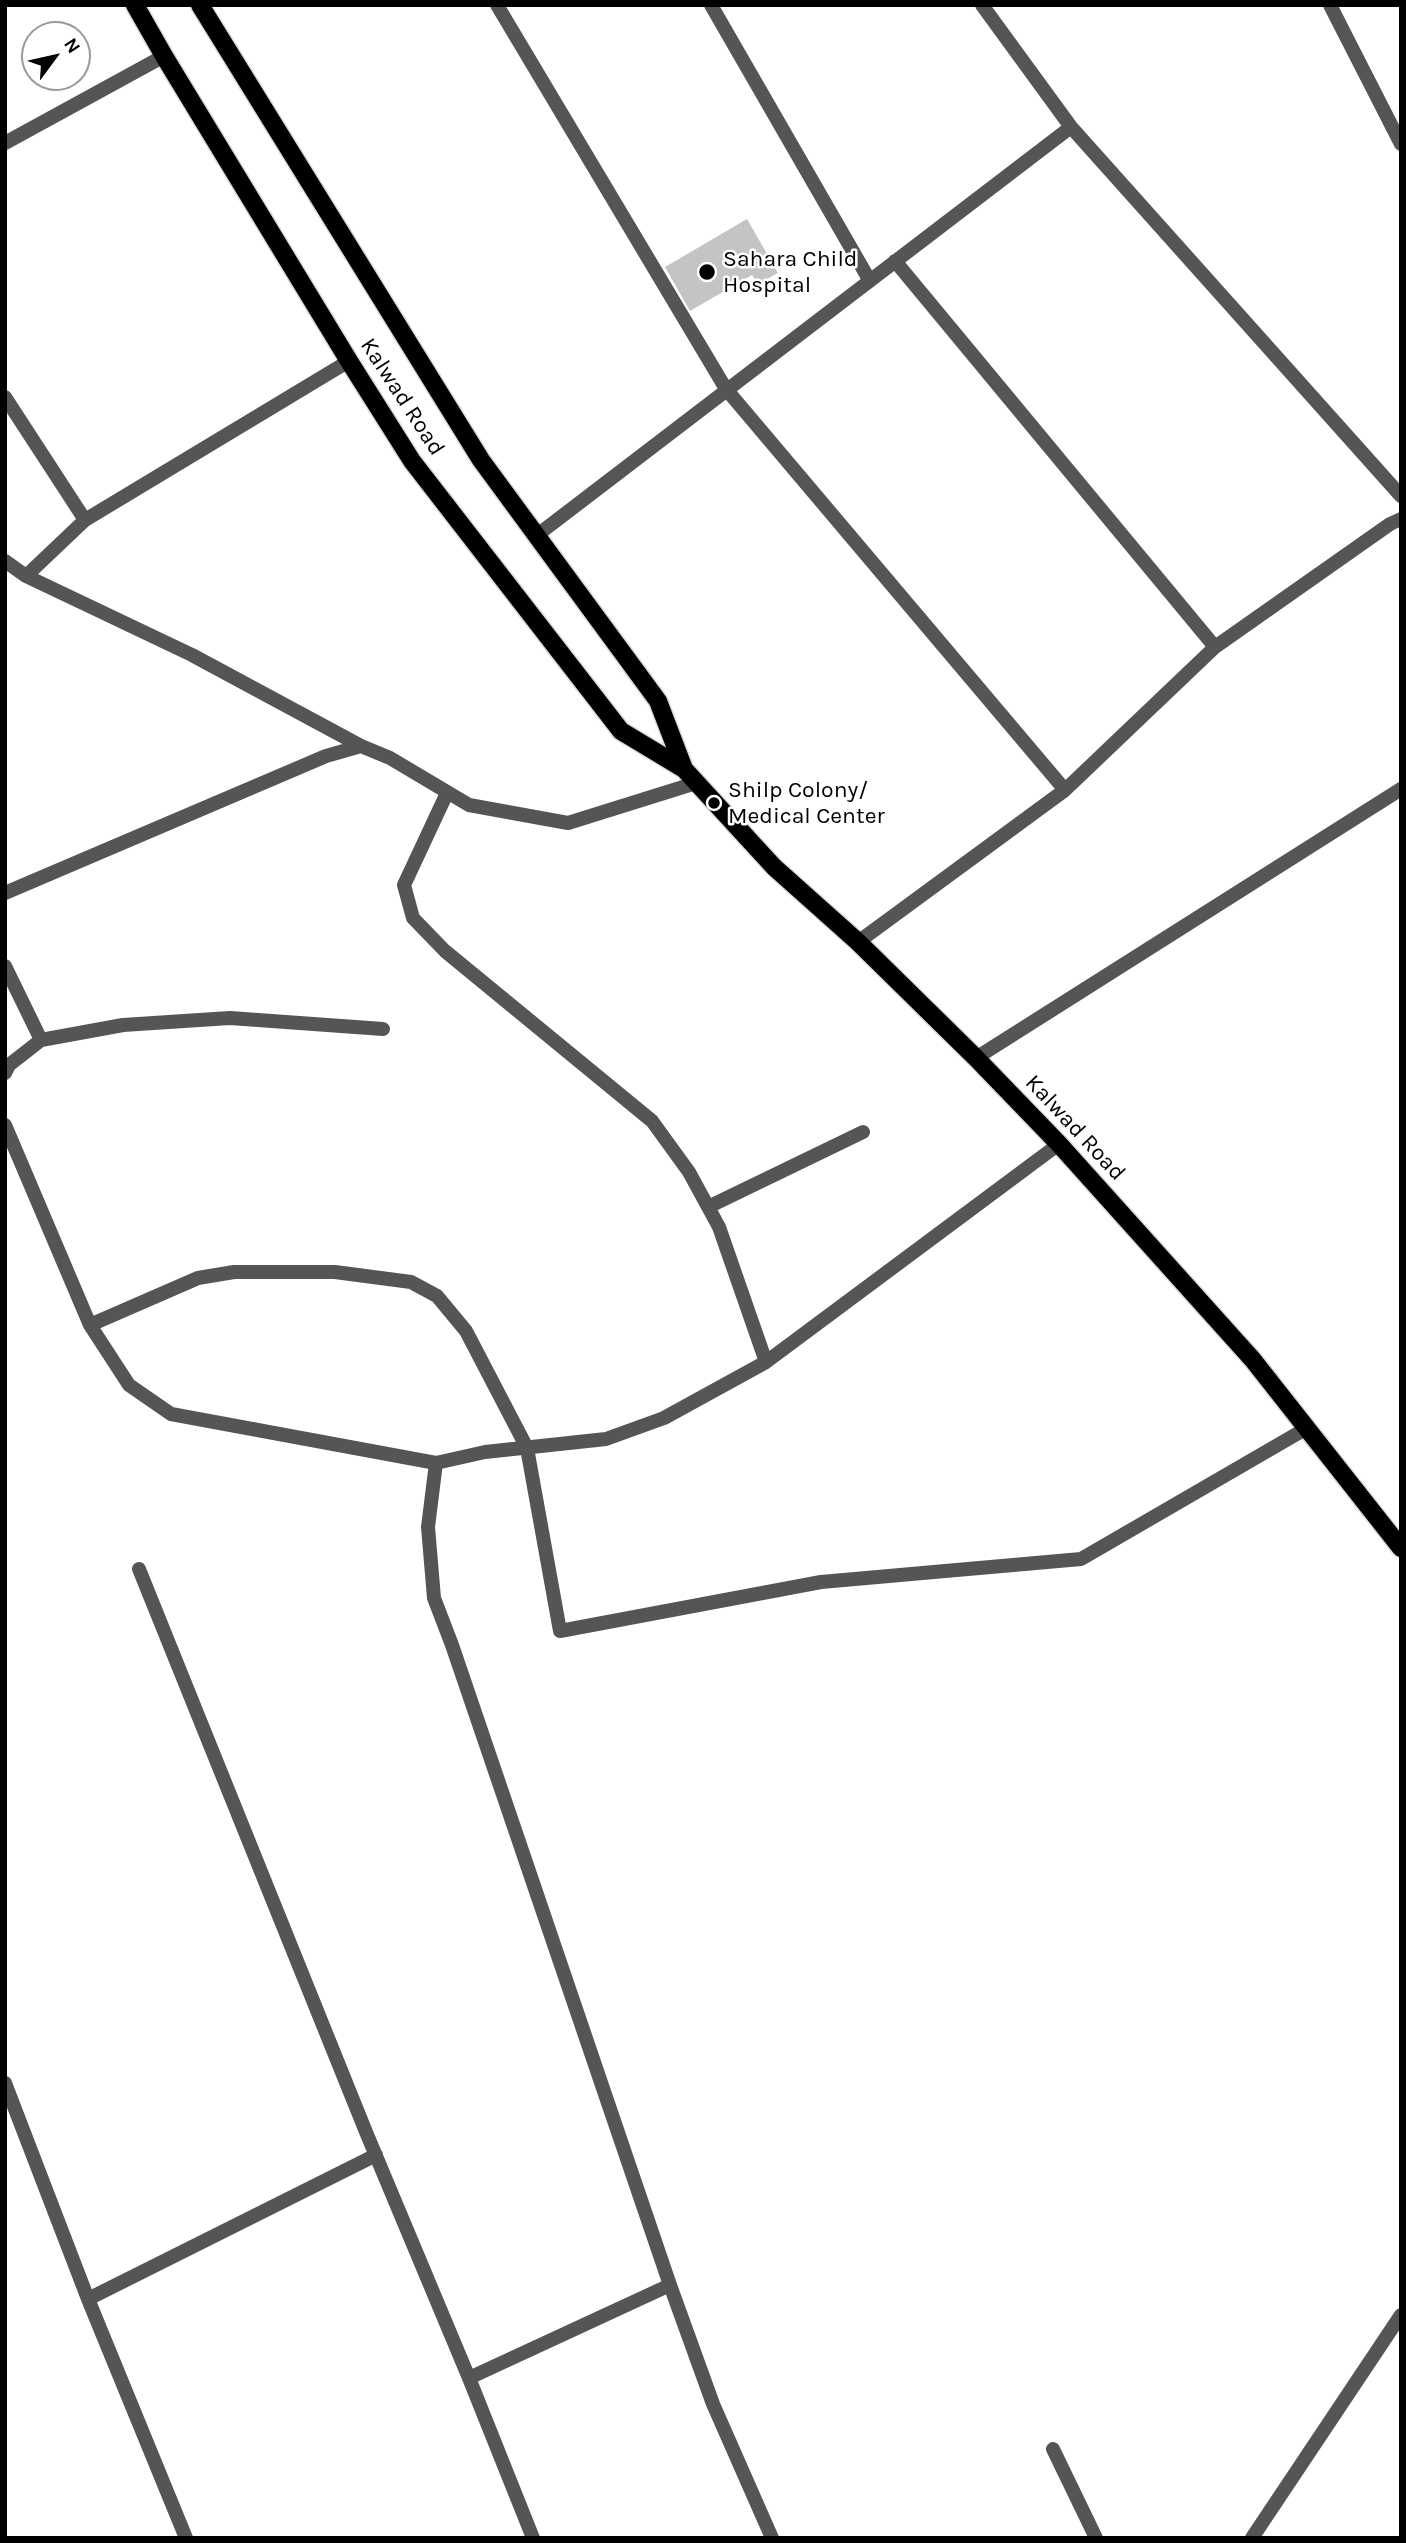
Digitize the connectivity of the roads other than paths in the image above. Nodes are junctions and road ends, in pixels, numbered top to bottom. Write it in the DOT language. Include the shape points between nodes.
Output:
graph roads {
  1 [pos="135,5"];
  2 [pos="200,5"];
  3 [pos="497,5"];
  4 [pos="711,5"];
  5 [pos="982,5"];
  6 [pos="1329,5"];
  7 [pos="164,56"];
  8 [pos="1071,127"];
  9 [pos="5,143"];
  10 [pos="1401,144"];
  11 [pos="895,261"];
  12 [pos="870,281"];
  13 [pos="349,361"];
  14 [pos="726,389"];
  15 [pos="5,397"];
  16 [pos="1401,496"];
  17 [pos="1401,519"];
  18 [pos="85,520"];
  19 [pos="536,536"];
  20 [pos="5,561"];
  21 [pos="26,576"];
  22 [pos="1216,647"];
  23 [pos="361,746"];
  24 [pos="684,769"];
  25 [pos="696,783"];
  26 [pos="1401,789"];
  27 [pos="1065,790"];
  28 [pos="447,793"];
  29 [pos="5,893"];
  30 [pos="858,942"];
  31 [pos="5,966"];
  32 [pos="383,1029"];
  33 [pos="41,1040"];
  34 [pos="976,1058"];
  35 [pos="5,1073"];
  36 [pos="5,1125"];
  37 [pos="863,1132"];
  38 [pos="1059,1144"];
  39 [pos="708,1208"];
  40 [pos="90,1325"];
  41 [pos="766,1362"];
  42 [pos="1307,1428"];
  43 [pos="527,1448"];
  44 [pos="436,1462"];
  45 [pos="1401,1548"];
  46 [pos="139,1569"];
  47 [pos="5,2083"];
  48 [pos="376,2155"];
  49 [pos="670,2285"];
  50 [pos="88,2299"];
  51 [pos="1401,2315"];
  52 [pos="469,2378"];
  53 [pos="1053,2449"];
  54 [pos="186,2538"];
  55 [pos="533,2538"];
  56 [pos="772,2538"];
  57 [pos="1096,2538"];
  58 [pos="1252,2538"];
  1 -- 7 [label="main road, Kalwad Road"];
  2 -- 19 [label="main road, Kalwad Road" via="481,460"];
  3 -- 14 [label="street"];
  4 -- 12 [label="street"];
  5 -- 8 [label="street"];
  6 -- 10 [label="street"];
  7 -- 9 [label="street"];
  7 -- 13 [label="main road, Kalwad Road"];
  8 -- 11 [label="street"];
  8 -- 16 [label="street"];
  11 -- 12 [label="street"];
  11 -- 22 [label="street"];
  12 -- 14 [label="street"];
  13 -- 18 [label="street"];
  13 -- 24 [label="main road, Kalwad Road" via="412,461 621,731"];
  14 -- 19 [label="street"];
  14 -- 27 [label="street"];
  15 -- 18 [label="street"];
  17 -- 22 [label="street"];
  18 -- 21 [label="street"];
  19 -- 24 [label="main road, Kalwad Road" via="659,701"];
  20 -- 21 [label="street"];
  21 -- 23 [label="street" via="192,655"];
  22 -- 27 [label="street"];
  23 -- 28 [label="street"];
  23 -- 29 [label="street" via="326,756"];
  24 -- 25 [label="main road, Kalwad Road"];
  25 -- 28 [label="street" via="568,823 469,804"];
  25 -- 30 [label="main road, Kalwad Road" via="774,867"];
  26 -- 34 [label="street"];
  27 -- 30 [label="street"];
  28 -- 39 [label="street" via="404,885 414,918 444,951 652,1121 689,1172"];
  30 -- 34 [label="main road, Kalwad Road"];
  31 -- 33 [label="street"];
  32 -- 33 [label="street" via="230,1018 123,1025"];
  33 -- 35 [label="street"];
  34 -- 38 [label="main road, Kalwad Road"];
  36 -- 40 [label="street"];
  37 -- 39 [label="street"];
  38 -- 41 [label="street"];
  38 -- 42 [label="main road, Kalwad Road" via="1254,1360"];
  39 -- 41 [label="street" via="719,1227"];
  40 -- 43 [label="street" via="198,1278 234,1272 335,1272 411,1282 437,1296 466,1331"];
  40 -- 44 [label="street" via="129,1385 171,1414"];
  41 -- 43 [label="street" via="664,1418 606,1439"];
  42 -- 43 [label="street" via="1081,1559 821,1582 560,1631"];
  42 -- 45 [label="main road, Kalwad Road"];
  43 -- 44 [label="street"];
  44 -- 49 [label="street" via="428,1527 434,1598"];
  46 -- 48 [label="street"];
  47 -- 50 [label="street"];
  48 -- 50 [label="street"];
  48 -- 52 [label="street"];
  49 -- 52 [label="street"];
  49 -- 56 [label="street" via="713,2404"];
  50 -- 54 [label="street"];
  51 -- 58 [label="street"];
  52 -- 55 [label="street"];
  53 -- 57 [label="street"];
}
